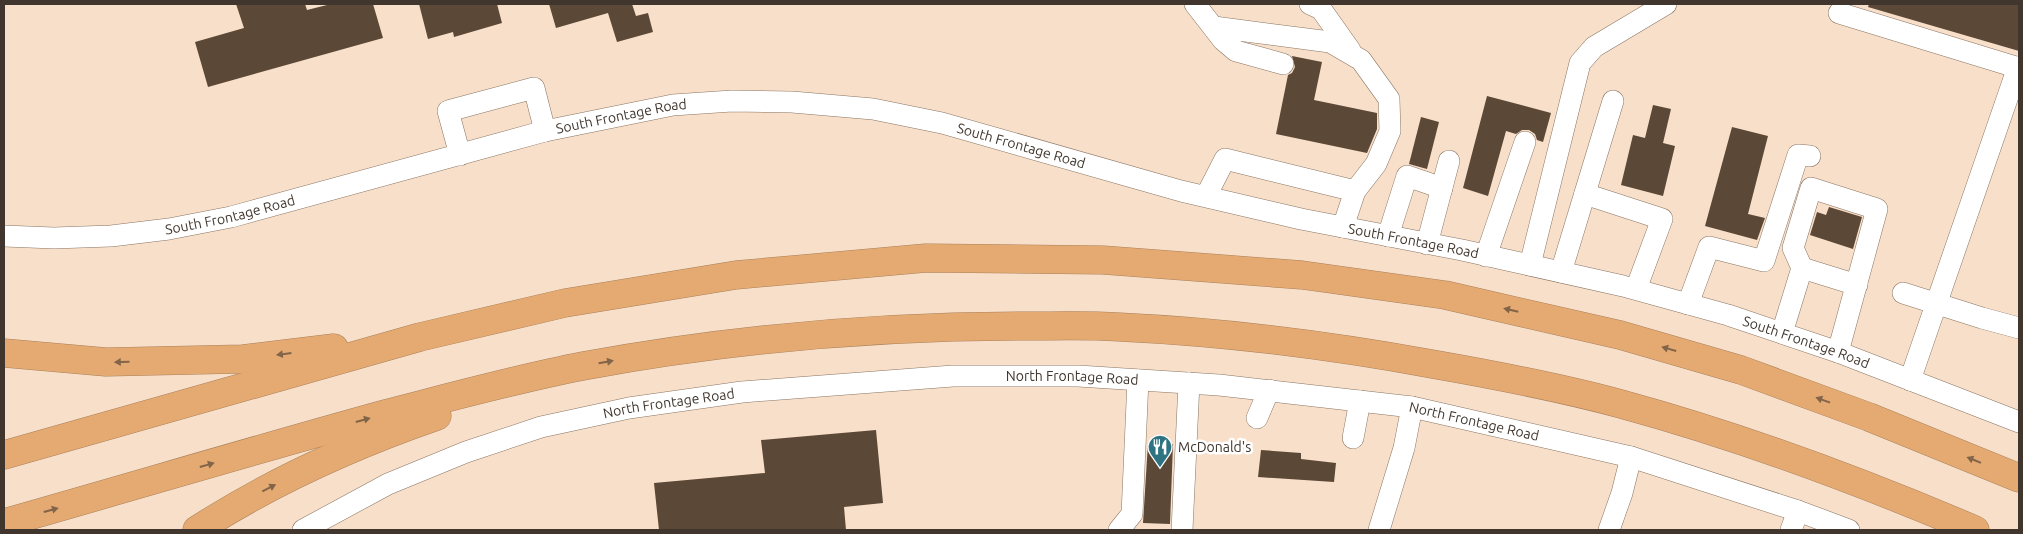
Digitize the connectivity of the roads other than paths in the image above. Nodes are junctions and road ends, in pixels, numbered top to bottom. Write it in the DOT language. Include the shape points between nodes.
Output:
graph roads {
  1 [pos="1195,4"];
  2 [pos="1310,4"];
  3 [pos="1666,4"];
  4 [pos="1839,13"];
  5 [pos="1214,26"];
  6 [pos="1355,56"];
  7 [pos="1283,64"];
  8 [pos="2019,67"];
  9 [pos="1613,101"];
  10 [pos="545,131"];
  11 [pos="1525,142"];
  12 [pos="460,155"];
  13 [pos="1810,156"];
  14 [pos="1449,162"];
  15 [pos="1442,188"];
  16 [pos="1354,191"];
  17 [pos="1585,194"];
  18 [pos="1206,196"];
  19 [pos="1343,227"];
  20 [pos="4,236"];
  21 [pos="1388,236"];
  22 [pos="1427,244"];
  23 [pos="1486,256"];
  24 [pos="1530,265"];
  25 [pos="1802,268"];
  26 [pos="1561,272"];
  27 [pos="1856,285"];
  28 [pos="1636,289"];
  29 [pos="1903,293"];
  30 [pos="1688,304"];
  31 [pos="1936,304"];
  32 [pos="2019,328"];
  33 [pos="1782,333"];
  34 [pos="420,338"];
  35 [pos="1838,352"];
  36 [pos="4,353"];
  37 [pos="579,367"];
  38 [pos="1138,380"];
  39 [pos="1910,380"];
  40 [pos="1189,383"];
  41 [pos="1269,390"];
  42 [pos="1360,401"];
  43 [pos="1412,407"];
  44 [pos="1257,418"];
  45 [pos="2019,422"];
  46 [pos="1353,438"];
  47 [pos="4,455"];
  48 [pos="1631,457"];
  49 [pos="2019,478"];
  50 [pos="1794,521"];
  51 [pos="4,522"];
  52 [pos="197,530"];
  53 [pos="303,530"];
  54 [pos="1119,530"];
  55 [pos="1182,530"];
  56 [pos="1379,530"];
  57 [pos="1609,530"];
  58 [pos="1849,530"];
  59 [pos="1975,530"];
  1 -- 5 [label="street"];
  2 -- 6 [label="street" via="1321,9"];
  3 -- 24 [label="street" via="1594,47 1580,63"];
  4 -- 8 [label="street"];
  5 -- 6 [label="street" via="1330,42"];
  5 -- 7 [label="street" via="1236,52"];
  6 -- 16 [label="street" via="1389,99 1390,131 1376,164"];
  8 -- 31 [label="street"];
  9 -- 17 [label="street"];
  10 -- 12 [label="street, South Frontage Road"];
  10 -- 12 [label="street" via="534,88 448,111"];
  10 -- 18 [label="street, South Frontage Road" via="673,105 792,102 873,109 942,123"];
  11 -- 23 [label="street"];
  12 -- 20 [label="street, South Frontage Road" via="231,217 169,230 111,236"];
  13 -- 30 [label="street" via="1798,155 1764,261 1710,247"];
  14 -- 15 [label="street"];
  15 -- 21 [label="street" via="1407,176"];
  15 -- 22 [label="street"];
  16 -- 18 [label="street" via="1225,159"];
  16 -- 19 [label="street"];
  17 -- 26 [label="street"];
  17 -- 28 [label="street" via="1662,219"];
  18 -- 19 [label="street, South Frontage Road"];
  19 -- 21 [label="street, South Frontage Road"];
  21 -- 22 [label="street, South Frontage Road"];
  22 -- 23 [label="street, South Frontage Road"];
  23 -- 24 [label="street, South Frontage Road"];
  24 -- 26 [label="street, South Frontage Road"];
  25 -- 27 [label="street"];
  25 -- 27 [label="street" via="1793,248 1811,188 1877,208"];
  25 -- 33 [label="street"];
  26 -- 28 [label="street, South Frontage Road"];
  27 -- 35 [label="street"];
  28 -- 30 [label="street, South Frontage Road"];
  29 -- 31 [label="street"];
  30 -- 33 [label="street, South Frontage Road"];
  31 -- 32 [label="street"];
  31 -- 39 [label="street"];
  33 -- 35 [label="street, South Frontage Road"];
  34 -- 36 [label="highway, one-way" via="243,359 106,362"];
  34 -- 47 [label="highway"];
  49 -- 34 [label="highway, one-way" via="1869,417 1741,370 1630,338 1445,295 1302,275 1103,260 926,258 727,277 565,303"];
  35 -- 39 [label="street, South Frontage Road"];
  51 -- 37 [label="highway, one-way" via="330,429"];
  52 -- 37 [label="highway, one-way" via="268,488 333,458 427,420"];
  37 -- 59 [label="highway, one-way" via="702,346 871,330 1116,326 1241,336 1380,354 1512,378 1620,404 1744,441 1885,492"];
  38 -- 40 [label="street, North Frontage Road"];
  38 -- 53 [label="street, North Frontage Road" via="1078,376 953,376 742,392 629,408 542,427 466,452 388,484"];
  38 -- 54 [label="street" via="1132,514"];
  39 -- 45 [label="street, South Frontage Road"];
  40 -- 41 [label="street, North Frontage Road"];
  40 -- 55 [label="street"];
  41 -- 42 [label="street, North Frontage Road"];
  41 -- 44 [label="street"];
  42 -- 43 [label="street, North Frontage Road"];
  42 -- 46 [label="street"];
  43 -- 48 [label="street, North Frontage Road"];
  43 -- 56 [label="street" via="1404,448"];
  48 -- 50 [label="street, North Frontage Road"];
  48 -- 57 [label="street"];
  50 -- 58 [label="street, North Frontage Road"];
}
